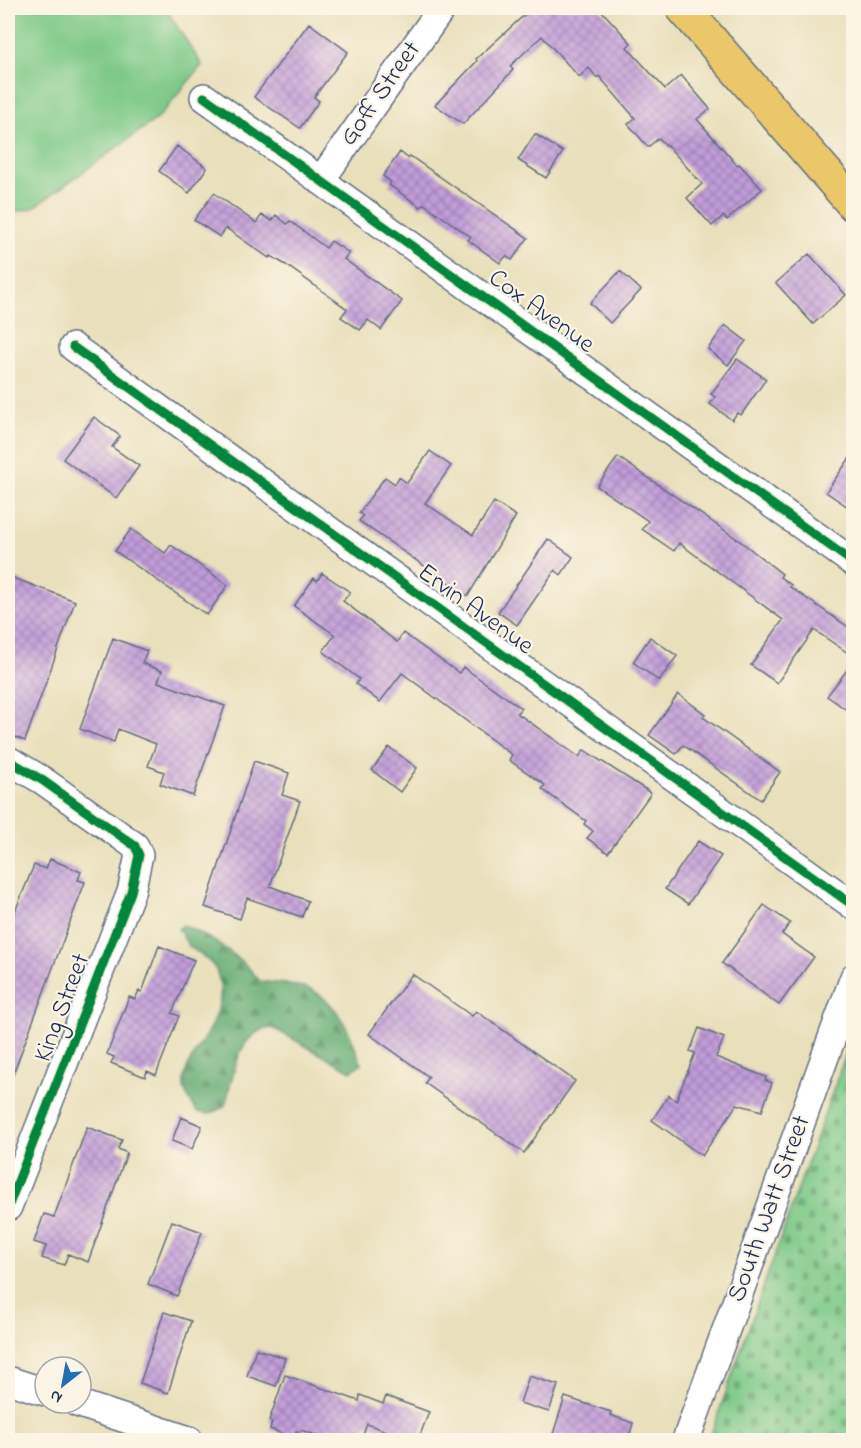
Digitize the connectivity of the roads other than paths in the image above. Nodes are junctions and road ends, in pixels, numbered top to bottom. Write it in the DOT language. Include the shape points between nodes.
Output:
graph roads {
  1 [pos="442,8"];
  2 [pos="685,8"];
  3 [pos="204,97"];
  4 [pos="321,180"];
  5 [pos="854,205"];
  6 [pos="73,347"];
  7 [pos="854,563"];
  8 [pos="8,760"];
  9 [pos="854,906"];
  10 [pos="854,977"];
  11 [pos="8,1207"];
  12 [pos="8,1380"];
  13 [pos="33,1388"];
  14 [pos="93,1408"];
  15 [pos="189,1440"];
  16 [pos="686,1440"];
  1 -- 4 [label="street, Goff Street"];
  2 -- 5 [label="main road"];
  3 -- 4 [label="street, Cox Avenue"];
  4 -- 7 [label="street, Cox Avenue"];
  6 -- 9 [label="street, Ervin Avenue"];
  8 -- 11 [label="street, King Street" via="135,846 139,855 131,892"];
  10 -- 16 [label="street, South Watt Street"];
  12 -- 13 [label="street"];
  14 -- 15 [label="street"];
}
